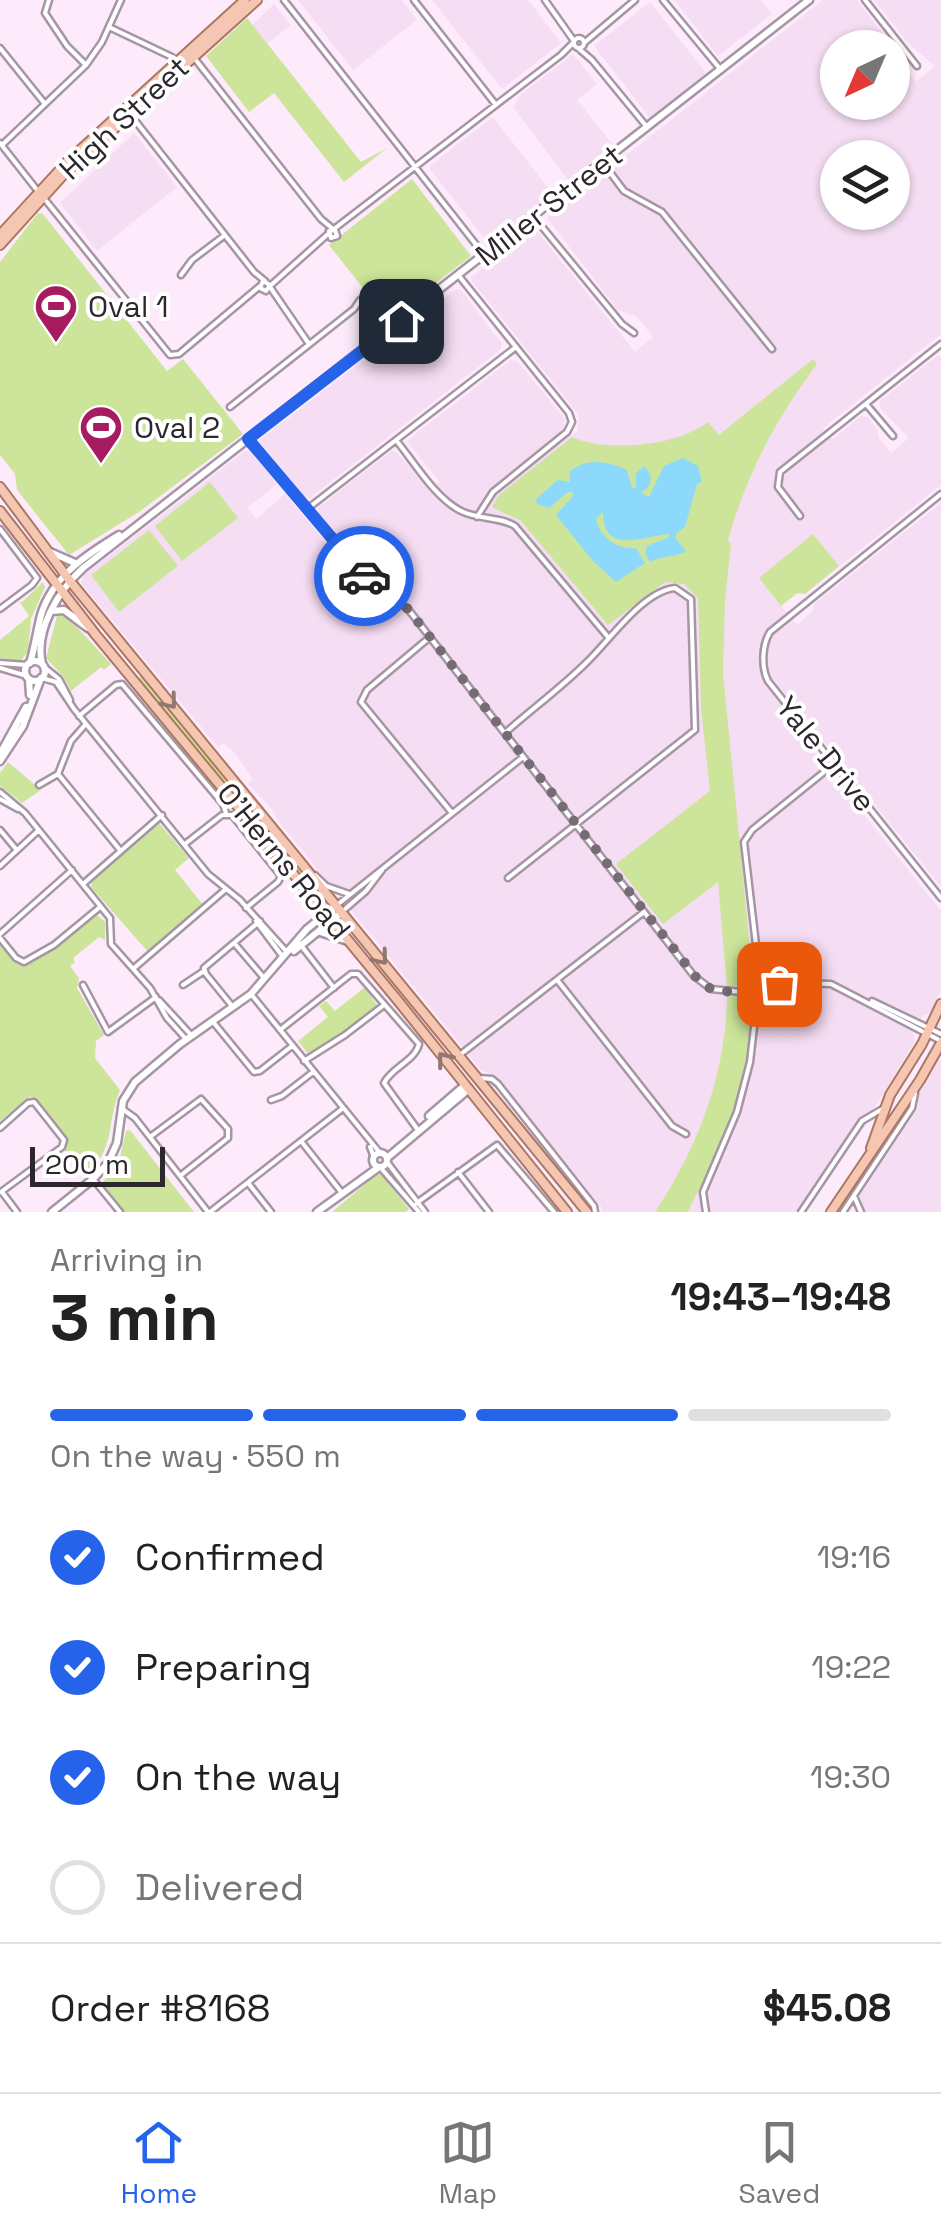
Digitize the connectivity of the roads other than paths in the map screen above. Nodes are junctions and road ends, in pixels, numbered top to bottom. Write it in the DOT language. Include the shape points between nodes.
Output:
graph roads {
  1 [pos="49,0"];
  2 [pos="121,0"];
  3 [pos="245,0"];
  4 [pos="257,0"];
  5 [pos="284,0"];
  6 [pos="414,0"];
  7 [pos="545,0"];
  8 [pos="635,0"];
  9 [pos="663,0"];
  10 [pos="810,0"];
  11 [pos="866,0"];
  12 [pos="109,27"];
  13 [pos="579,43"];
  14 [pos="0,48"];
  15 [pos="192,55"];
  16 [pos="172,57"];
  17 [pos="86,64"];
  18 [pos="917,66"];
  19 [pos="722,69"];
  20 [pos="45,104"];
  21 [pos="496,105"];
  22 [pos="129,114"];
  23 [pos="648,128"];
  24 [pos="1,144"];
  25 [pos="603,163"];
  26 [pos="416,168"];
  27 [pos="40,193"];
  28 [pos="534,217"];
  29 [pos="332,233"];
  30 [pos="225,234"];
  31 [pos="0,235"];
  32 [pos="0,245"];
  33 [pos="485,256"];
  34 [pos="180,275"];
  35 [pos="459,276"];
  36 [pos="265,286"];
  37 [pos="360,300"];
  38 [pos="634,333"];
  39 [pos="309,344"];
  40 [pos="941,344"];
  41 [pos="516,347"];
  42 [pos="772,349"];
  43 [pos="866,404"];
  44 [pos="230,407"];
  45 [pos="893,436"];
  46 [pos="248,439"];
  47 [pos="396,440"];
  48 [pos="0,487"];
  49 [pos="941,494"];
  50 [pos="307,509"];
  51 [pos="0,510"];
  52 [pos="800,516"];
  53 [pos="478,517"];
  54 [pos="144,519"];
  55 [pos="0,529"];
  56 [pos="2,538"];
  57 [pos="48,552"];
  58 [pos="76,564"];
  59 [pos="68,577"];
  60 [pos="59,589"];
  61 [pos="0,609"];
  62 [pos="52,611"];
  63 [pos="96,635"];
  64 [pos="430,637"];
  65 [pos="608,637"];
  66 [pos="28,664"];
  67 [pos="42,665"];
  68 [pos="0,666"];
  69 [pos="28,678"];
  70 [pos="41,678"];
  71 [pos="74,709"];
  72 [pos="79,716"];
  73 [pos="86,724"];
  74 [pos="504,733"];
  75 [pos="4,747"];
  76 [pos="523,757"];
  77 [pos="0,762"];
  78 [pos="834,764"];
  79 [pos="58,774"];
  80 [pos="39,785"];
  81 [pos="0,792"];
  82 [pos="0,799"];
  83 [pos="22,811"];
  84 [pos="226,813"];
  85 [pos="452,813"];
  86 [pos="162,815"];
  87 [pos="576,825"];
  88 [pos="0,830"];
  89 [pos="39,830"];
  90 [pos="185,844"];
  91 [pos="17,850"];
  92 [pos="120,850"];
  93 [pos="388,863"];
  94 [pos="304,864"];
  95 [pos="0,866"];
  96 [pos="72,870"];
  97 [pos="508,878"];
  98 [pos="83,885"];
  99 [pos="226,889"];
  100 [pos="350,894"];
  101 [pos="941,898"];
  102 [pos="100,907"];
  103 [pos="246,908"];
  104 [pos="340,908"];
  105 [pos="644,912"];
  106 [pos="326,913"];
  107 [pos="258,922"];
  108 [pos="320,932"];
  109 [pos="0,936"];
  110 [pos="233,942"];
  111 [pos="350,942"];
  112 [pos="301,943"];
  113 [pos="286,956"];
  114 [pos="756,966"];
  115 [pos="132,969"];
  116 [pos="204,971"];
  117 [pos="264,978"];
  118 [pos="557,980"];
  119 [pos="763,981"];
  120 [pos="751,982"];
  121 [pos="782,984"];
  122 [pos="82,985"];
  123 [pos="184,985"];
  124 [pos="334,988"];
  125 [pos="734,990"];
  126 [pos="752,993"];
  127 [pos="764,993"];
  128 [pos="251,994"];
  129 [pos="156,997"];
  130 [pos="941,1004"];
  131 [pos="384,1005"];
  132 [pos="232,1007"];
  133 [pos="756,1010"];
  134 [pos="213,1021"];
  135 [pos="280,1030"];
  136 [pos="928,1031"];
  137 [pos="941,1034"];
  138 [pos="189,1038"];
  139 [pos="941,1042"];
  140 [pos="292,1046"];
  141 [pos="462,1054"];
  142 [pos="304,1061"];
  143 [pos="313,1072"];
  144 [pos="480,1078"];
  145 [pos="467,1087"];
  146 [pos="915,1088"];
  147 [pos="271,1100"];
  148 [pos="885,1108"];
  149 [pos="342,1109"];
  150 [pos="120,1111"];
  151 [pos="0,1128"];
  152 [pos="418,1130"];
  153 [pos="686,1134"];
  154 [pos="150,1138"];
  155 [pos="301,1141"];
  156 [pos="381,1160"];
  157 [pos="859,1169"];
  158 [pos="458,1172"];
  159 [pos="180,1176"];
  160 [pos="94,1179"];
  161 [pos="248,1182"];
  162 [pos="1,1191"];
  163 [pos="342,1193"];
  164 [pos="854,1196"];
  165 [pos="416,1204"];
  166 [pos="844,1210"];
  167 [pos="118,1211"];
  168 [pos="321,1211"];
  169 [pos="17,1212"];
  170 [pos="52,1212"];
  171 [pos="209,1212"];
  172 [pos="271,1212"];
  173 [pos="422,1212"];
  174 [pos="489,1212"];
  175 [pos="554,1212"];
  176 [pos="566,1212"];
  177 [pos="587,1212"];
  178 [pos="595,1212"];
  179 [pos="706,1212"];
  180 [pos="801,1212"];
  181 [pos="831,1212"];
  182 [pos="860,1212"];
  1 -- 17 [label="street" via="48,22"];
  2 -- 12 [label="street"];
  3 -- 27 [label="main road, High Street"];
  4 -- 15 [label="main road, High Street"];
  5 -- 26 [label="street"];
  6 -- 21 [label="street"];
  7 -- 13 [label="street"];
  8 -- 13 [label="street"];
  9 -- 19 [label="street"];
  10 -- 19 [label="street, Miller Street"];
  11 -- 18 [label="street"];
  12 -- 16 [label="street"];
  12 -- 17 [label="street"];
  13 -- 21 [label="street"];
  13 -- 23 [label="street"];
  14 -- 20 [label="street"];
  15 -- 22 [label="main road, High Street"];
  15 -- 29 [label="street"];
  17 -- 20 [label="street"];
  19 -- 23 [label="street, Miller Street"];
  20 -- 24 [label="street"];
  21 -- 26 [label="street"];
  22 -- 27 [label="main road, High Street"];
  22 -- 30 [label="street"];
  23 -- 25 [label="street, Miller Street"];
  24 -- 27 [label="street"];
  25 -- 28 [label="street, Miller Street"];
  25 -- 42 [label="street" via="624,191 662,212"];
  26 -- 29 [label="street"];
  26 -- 33 [label="street"];
  27 -- 31 [label="main road, High Street"];
  27 -- 32 [label="main road, High Street"];
  27 -- 36 [label="street" via="172,356"];
  28 -- 33 [label="street, Miller Street"];
  28 -- 38 [label="street"];
  29 -- 36 [label="street"];
  30 -- 34 [label="street"];
  30 -- 36 [label="street"];
  33 -- 35 [label="street, Miller Street"];
  35 -- 41 [label="street"];
  35 -- 46 [label="street, Miller Street"];
  36 -- 39 [label="street"];
  37 -- 39 [label="street"];
  39 -- 44 [label="street"];
  40 -- 43 [label="street"];
  41 -- 47 [label="street"];
  41 -- 53 [label="street" via="572,426 493,492"];
  43 -- 45 [label="street"];
  43 -- 52 [label="street" via="780,472 778,487"];
  46 -- 50 [label="street"];
  46 -- 54 [label="street, Miller Street"];
  47 -- 50 [label="street"];
  47 -- 53 [label="street" via="446,500"];
  48 -- 57 [label="main road, O'Herns Road"];
  49 -- 78 [label="street, Yale Drive" via="765,640 768,681"];
  50 -- 64 [label="street" via="356,569 408,609"];
  51 -- 60 [label="main road, O'Herns Road"];
  53 -- 65 [label="street" via="515,526"];
  54 -- 58 [label="street, Miller Street"];
  54 -- 59 [label="street, Miller Street"];
  55 -- 56 [label="street"];
  56 -- 61 [label="street" via="34,581"];
  57 -- 58 [label="street"];
  57 -- 59 [label="main road, O'Herns Road"];
  58 -- 59 [label="street, Miller Street"];
  59 -- 60 [label="street"];
  59 -- 94 [label="main road, O'Herns Road, one-way"];
  60 -- 62 [label="street"];
  60 -- 63 [label="main road, O'Herns Road"];
  60 -- 66 [label="street" via="42,612"];
  62 -- 63 [label="street" via="70,613"];
  62 -- 67 [label="street"];
  63 -- 106 [label="main road, O'Herns Road"];
  64 -- 74 [label="street"];
  64 -- 85 [label="street" via="361,702"];
  65 -- 74 [label="street"];
  65 -- 87 [label="street" via="664,589 685,593 693,607 695,730"];
  66 -- 67 [label="street"];
  66 -- 68 [label="street"];
  66 -- 69 [label="street"];
  67 -- 70 [label="street"];
  67 -- 71 [label="street" via="60,679"];
  68 -- 69 [label="street"];
  69 -- 70 [label="street"];
  69 -- 75 [label="street" via="28,701"];
  70 -- 71 [label="street" via="56,682"];
  70 -- 75 [label="street" via="22,726"];
  71 -- 72 [label="street"];
  72 -- 73 [label="street"];
  72 -- 84 [label="street" via="122,684"];
  73 -- 79 [label="street"];
  73 -- 86 [label="street"];
  74 -- 76 [label="street"];
  75 -- 77 [label="street"];
  76 -- 85 [label="street"];
  76 -- 87 [label="street"];
  78 -- 101 [label="street, Yale Drive"];
  78 -- 114 [label="street" via="746,838"];
  79 -- 80 [label="street"];
  79 -- 92 [label="street"];
  81 -- 83 [label="street"];
  82 -- 83 [label="street"];
  83 -- 89 [label="street"];
  84 -- 90 [label="street"];
  84 -- 103 [label="street" via="281,876"];
  85 -- 93 [label="street"];
  86 -- 90 [label="street"];
  86 -- 92 [label="street"];
  87 -- 97 [label="street"];
  87 -- 105 [label="street"];
  88 -- 91 [label="street"];
  89 -- 91 [label="street"];
  89 -- 96 [label="street"];
  90 -- 99 [label="street"];
  91 -- 95 [label="street"];
  92 -- 98 [label="street"];
  93 -- 100 [label="street"];
  93 -- 104 [label="street" via="366,891"];
  94 -- 100 [label="street" via="326,886"];
  94 -- 104 [label="main road, O'Herns Road"];
  96 -- 98 [label="street"];
  96 -- 109 [label="street"];
  98 -- 102 [label="street"];
  99 -- 103 [label="street"];
  99 -- 115 [label="street"];
  100 -- 104 [label="street"];
  102 -- 109 [label="street" via="24,962"];
  102 -- 115 [label="street" via="110,921 112,944"];
  103 -- 107 [label="street"];
  104 -- 106 [label="street"];
  104 -- 141 [label="main road, O'Herns Road, one-way"];
  105 -- 118 [label="street"];
  105 -- 125 [label="street" via="699,981"];
  106 -- 108 [label="street"];
  106 -- 111 [label="main road, O'Herns Road"];
  106 -- 112 [label="street"];
  107 -- 110 [label="street"];
  107 -- 113 [label="street"];
  108 -- 111 [label="street"];
  108 -- 112 [label="street"];
  110 -- 116 [label="street"];
  110 -- 117 [label="street"];
  145 -- 111 [label="main road, O'Herns Road, one-way"];
  112 -- 113 [label="street"];
  112 -- 124 [label="street"];
  113 -- 117 [label="street"];
  114 -- 119 [label="street"];
  114 -- 120 [label="street"];
  115 -- 129 [label="street"];
  116 -- 123 [label="street"];
  116 -- 132 [label="street"];
  117 -- 128 [label="street"];
  118 -- 141 [label="street"];
  118 -- 153 [label="street" via="672,1126"];
  119 -- 120 [label="street"];
  119 -- 121 [label="street"];
  119 -- 127 [label="street"];
  120 -- 125 [label="street"];
  120 -- 126 [label="street"];
  121 -- 127 [label="street"];
  121 -- 136 [label="street" via="816,982"];
  122 -- 129 [label="street" via="108,1032"];
  124 -- 131 [label="street" via="357,973"];
  124 -- 135 [label="street"];
  125 -- 126 [label="street"];
  126 -- 127 [label="street"];
  126 -- 133 [label="street"];
  127 -- 133 [label="street"];
  128 -- 132 [label="street"];
  128 -- 135 [label="street"];
  129 -- 138 [label="street"];
  130 -- 136 [label="main road"];
  131 -- 142 [label="street"];
  131 -- 152 [label="street" via="420,1048 384,1083"];
  132 -- 134 [label="street"];
  133 -- 179 [label="street" via="737,1112 703,1192"];
  134 -- 138 [label="street"];
  134 -- 140 [label="street" via="254,1072"];
  135 -- 140 [label="street"];
  136 -- 137 [label="street"];
  136 -- 139 [label="street"];
  136 -- 148 [label="main road"];
  138 -- 150 [label="street" via="135,1082"];
  139 -- 146 [label="main road"];
  140 -- 142 [label="street"];
  141 -- 144 [label="main road, O'Herns Road"];
  142 -- 143 [label="street"];
  143 -- 147 [label="street"];
  143 -- 149 [label="street"];
  144 -- 177 [label="main road, O'Herns Road"];
  144 -- 178 [label="street, O'Herns Road" via="498,1084"];
  145 -- 152 [label="street"];
  145 -- 176 [label="main road, O'Herns Road"];
  146 -- 157 [label="main road"];
  146 -- 164 [label="street" via="912,1108"];
  148 -- 157 [label="main road"];
  148 -- 180 [label="street" via="864,1120"];
  149 -- 155 [label="street"];
  149 -- 156 [label="street"];
  150 -- 154 [label="street"];
  150 -- 160 [label="street" via="116,1147"];
  151 -- 162 [label="street" via="34,1102 64,1142"];
  152 -- 156 [label="street"];
  154 -- 159 [label="street"];
  154 -- 159 [label="street" via="202,1099 227,1128 228,1138"];
  155 -- 161 [label="street"];
  155 -- 163 [label="street"];
  156 -- 163 [label="street"];
  156 -- 165 [label="street"];
  157 -- 181 [label="main road"];
  158 -- 165 [label="street"];
  158 -- 174 [label="street"];
  158 -- 175 [label="street" via="499,1145"];
  159 -- 171 [label="street"];
  160 -- 167 [label="street"];
  160 -- 170 [label="street"];
  161 -- 171 [label="street"];
  161 -- 172 [label="street"];
  162 -- 169 [label="street"];
  163 -- 168 [label="street"];
  164 -- 166 [label="street"];
  164 -- 182 [label="street"];
  165 -- 173 [label="street"];
  166 -- 182 [label="street"];
}
